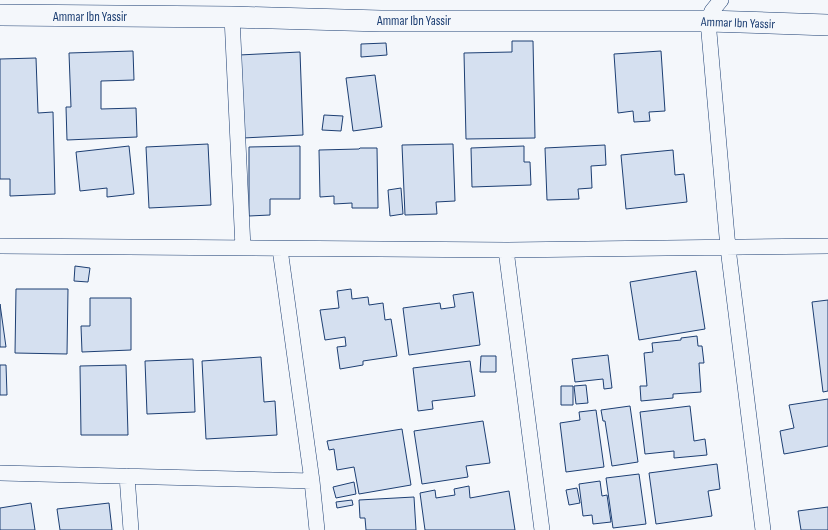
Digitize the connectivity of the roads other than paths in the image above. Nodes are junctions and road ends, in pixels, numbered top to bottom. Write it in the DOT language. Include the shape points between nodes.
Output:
graph roads {
  1 [pos="721,0"];
  2 [pos="0,15"];
  3 [pos="232,17"];
  4 [pos="708,21"];
  5 [pos="828,25"];
  6 [pos="0,246"];
  7 [pos="828,246"];
  8 [pos="243,248"];
  9 [pos="728,248"];
  10 [pos="280,249"];
  11 [pos="506,250"];
  12 [pos="0,473"];
  13 [pos="127,476"];
  14 [pos="312,480"];
  15 [pos="132,530"];
  16 [pos="317,530"];
  17 [pos="542,530"];
  18 [pos="763,530"];
  1 -- 4 [label="street"];
  2 -- 3 [label="street, Ammar Ibn Yassir"];
  3 -- 4 [label="street, Ammar Ibn Yassir" via="381,21"];
  3 -- 8 [label="street"];
  4 -- 5 [label="street, Ammar Ibn Yassir"];
  4 -- 9 [label="street"];
  6 -- 8 [label="street"];
  7 -- 9 [label="street"];
  8 -- 10 [label="street"];
  9 -- 11 [label="street"];
  9 -- 18 [label="street"];
  10 -- 11 [label="street"];
  10 -- 14 [label="street"];
  11 -- 17 [label="street"];
  12 -- 13 [label="street"];
  13 -- 14 [label="street"];
  13 -- 15 [label="street"];
  14 -- 16 [label="street"];
}
